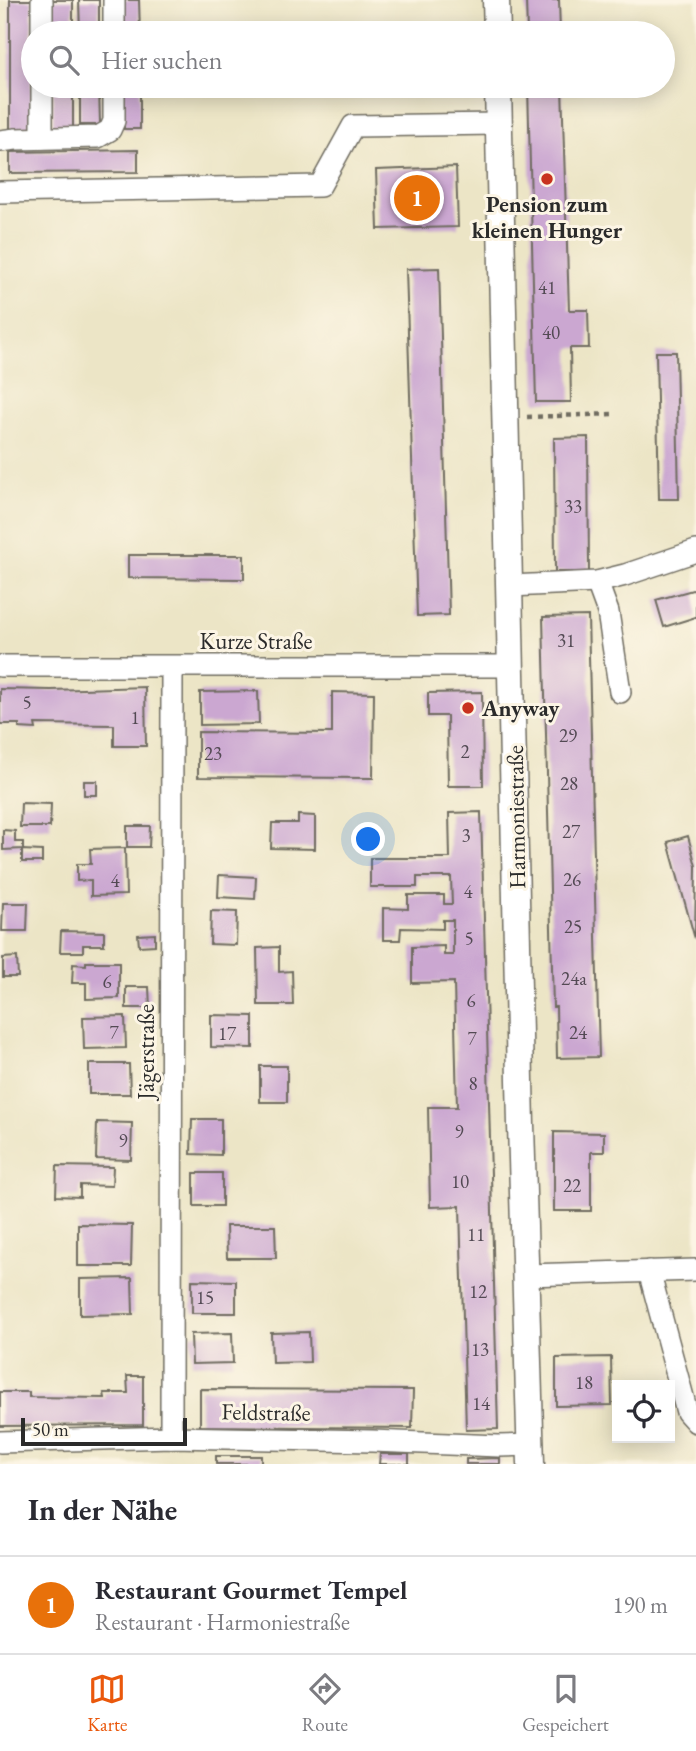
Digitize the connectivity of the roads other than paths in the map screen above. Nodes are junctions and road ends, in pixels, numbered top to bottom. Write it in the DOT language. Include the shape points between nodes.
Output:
graph roads {
  1 [pos="42,0"];
  2 [pos="114,0"];
  3 [pos="496,0"];
  4 [pos="42,21"];
  5 [pos="114,21"];
  6 [pos="497,21"];
  7 [pos="42,98"];
  8 [pos="114,98"];
  9 [pos="498,98"];
  10 [pos="499,124"];
  11 [pos="42,138"];
  12 [pos="0,141"];
  13 [pos="0,192"];
  14 [pos="696,551"];
  15 [pos="597,582"];
  16 [pos="510,586"];
  17 [pos="0,666"];
  18 [pos="512,666"];
  19 [pos="172,667"];
  20 [pos="620,692"];
  21 [pos="696,1270"];
  22 [pos="649,1272"];
  23 [pos="526,1275"];
  24 [pos="696,1422"];
  25 [pos="171,1437"];
  26 [pos="0,1441"];
  27 [pos="531,1454"];
  1 -- 4 [label="street"];
  2 -- 5 [label="street"];
  3 -- 6 [label="main road"];
  7 -- 11 [label="street"];
  8 -- 11 [label="street" via="114,121 110,130 98,137"];
  9 -- 10 [label="main road, Harmoniestraße"];
  10 -- 13 [label="street" via="353,126 320,186"];
  10 -- 16 [label="main road, Harmoniestraße"];
  11 -- 12 [label="street"];
  14 -- 15 [label="street"];
  15 -- 16 [label="street"];
  15 -- 20 [label="street" via="608,612"];
  16 -- 18 [label="main road, Harmoniestraße"];
  17 -- 19 [label="street, Kurze Straße"];
  18 -- 19 [label="street, Kurze Straße"];
  18 -- 23 [label="main road, Harmoniestraße"];
  19 -- 25 [label="street, Jägerstraße"];
  21 -- 22 [label="street"];
  22 -- 23 [label="street"];
  22 -- 24 [label="street" via="687,1412"];
  23 -- 27 [label="main road, Harmoniestraße"];
  25 -- 26 [label="street, Feldstraße"];
  25 -- 27 [label="street, Feldstraße" via="499,1446"];
}
